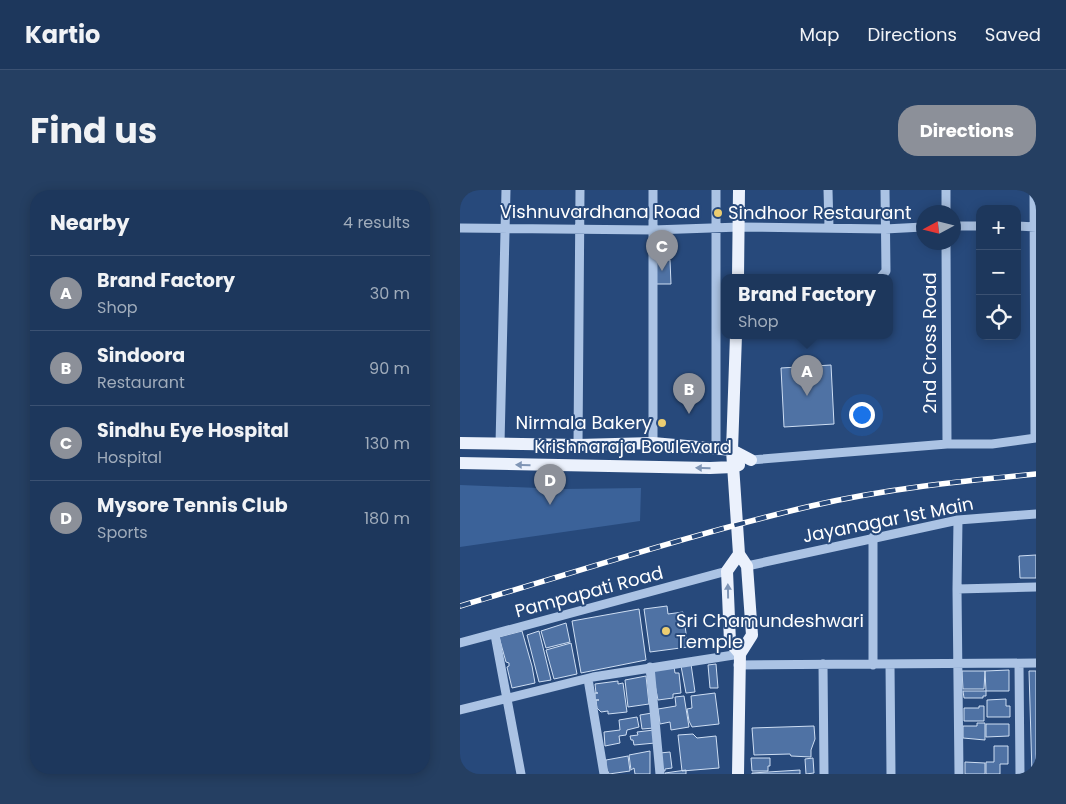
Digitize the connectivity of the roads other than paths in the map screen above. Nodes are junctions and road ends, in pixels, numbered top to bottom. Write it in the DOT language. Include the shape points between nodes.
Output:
graph roads {
  1 [pos="506,190"];
  2 [pos="580,190"];
  3 [pos="653,190"];
  4 [pos="716,190"];
  5 [pos="740,190"];
  6 [pos="828,190"];
  7 [pos="885,190"];
  8 [pos="946,190"];
  9 [pos="1034,190"];
  10 [pos="946,205"];
  11 [pos="961,226"];
  12 [pos="976,226"];
  13 [pos="1021,226"];
  14 [pos="740,227"];
  15 [pos="829,227"];
  16 [pos="916,227"];
  17 [pos="1035,227"];
  18 [pos="460,228"];
  19 [pos="505,228"];
  20 [pos="580,228"];
  21 [pos="716,228"];
  22 [pos="885,229"];
  23 [pos="653,230"];
  24 [pos="946,250"];
  25 [pos="738,274"];
  26 [pos="884,274"];
  27 [pos="736,339"];
  28 [pos="1036,438"];
  29 [pos="460,443"];
  30 [pos="653,443"];
  31 [pos="500,444"];
  32 [pos="946,444"];
  33 [pos="578,445"];
  34 [pos="716,448"];
  35 [pos="732,450"];
  36 [pos="751,460"];
  37 [pos="460,463"];
  38 [pos="733,467"];
  39 [pos="1036,514"];
  40 [pos="958,520"];
  41 [pos="873,537"];
  42 [pos="739,554"];
  43 [pos="747,566"];
  44 [pos="727,571"];
  45 [pos="1036,587"];
  46 [pos="957,589"];
  47 [pos="495,635"];
  48 [pos="460,643"];
  49 [pos="739,660"];
  50 [pos="1036,663"];
  51 [pos="823,664"];
  52 [pos="890,664"];
  53 [pos="1019,664"];
  54 [pos="873,665"];
  55 [pos="958,665"];
  56 [pos="650,668"];
  57 [pos="588,679"];
  58 [pos="506,698"];
  59 [pos="460,710"];
  60 [pos="520,774"];
  61 [pos="604,774"];
  62 [pos="660,774"];
  63 [pos="738,774"];
  64 [pos="824,774"];
  65 [pos="891,774"];
  66 [pos="959,774"];
  67 [pos="1020,774"];
  1 -- 19 [label="street"];
  2 -- 20 [label="street"];
  3 -- 23 [label="street"];
  4 -- 21 [label="street"];
  5 -- 14 [label="main road"];
  6 -- 15 [label="street"];
  7 -- 22 [label="street"];
  8 -- 10 [label="street"];
  9 -- 17 [label="street"];
  11 -- 12 [label="street"];
  13 -- 17 [label="street"];
  14 -- 15 [label="street, Vishnuvardhana Road"];
  14 -- 21 [label="street, Vishnuvardhana Road"];
  14 -- 25 [label="main road"];
  15 -- 22 [label="street, Vishnuvardhana Road"];
  16 -- 22 [label="street, Vishnuvardhana Road"];
  17 -- 28 [label="street"];
  18 -- 19 [label="street, Vishnuvardhana Road"];
  19 -- 20 [label="street, Vishnuvardhana Road"];
  19 -- 31 [label="street"];
  20 -- 23 [label="street, Vishnuvardhana Road"];
  20 -- 33 [label="street"];
  21 -- 23 [label="street, Vishnuvardhana Road"];
  21 -- 34 [label="street"];
  22 -- 26 [label="street"];
  23 -- 30 [label="street"];
  24 -- 32 [label="street, 2nd Cross Road"];
  27 -- 35 [label="main road"];
  28 -- 32 [label="street" via="992,444"];
  29 -- 31 [label="main road, Krishnaraja Boulevard"];
  30 -- 33 [label="main road, Krishnaraja Boulevard"];
  30 -- 34 [label="main road, Krishnaraja Boulevard"];
  31 -- 33 [label="main road, Krishnaraja Boulevard"];
  32 -- 36 [label="street"];
  34 -- 35 [label="main road, Krishnaraja Boulevard"];
  35 -- 36 [label="main road, Krishnaraja Boulevard"];
  35 -- 38 [label="main road"];
  36 -- 38 [label="main road, Krishnaraja Boulevard"];
  38 -- 37 [label="main road, Krishnaraja Boulevard, one-way"];
  38 -- 42 [label="main road"];
  39 -- 40 [label="street, Jayanagar 1st Main"];
  40 -- 41 [label="street, Jayanagar 1st Main"];
  40 -- 46 [label="street"];
  41 -- 43 [label="street, Jayanagar 1st Main"];
  41 -- 54 [label="street"];
  42 -- 43 [label="main road"];
  42 -- 44 [label="main road"];
  43 -- 49 [label="main road" via="752,635"];
  44 -- 47 [label="street, Pampapati Road"];
  49 -- 44 [label="main road, one-way" via="730,642"];
  45 -- 46 [label="street"];
  46 -- 55 [label="street"];
  47 -- 48 [label="street, Pampapati Road"];
  47 -- 58 [label="street"];
  49 -- 51 [label="street"];
  49 -- 56 [label="street"];
  49 -- 63 [label="main road"];
  50 -- 53 [label="street"];
  51 -- 54 [label="street"];
  51 -- 64 [label="street"];
  52 -- 54 [label="street"];
  52 -- 55 [label="street"];
  52 -- 65 [label="street"];
  53 -- 55 [label="street"];
  53 -- 67 [label="street"];
  55 -- 66 [label="street"];
  56 -- 57 [label="street"];
  56 -- 62 [label="street"];
  57 -- 58 [label="street"];
  57 -- 61 [label="street"];
  58 -- 59 [label="street"];
  58 -- 60 [label="street"];
}
